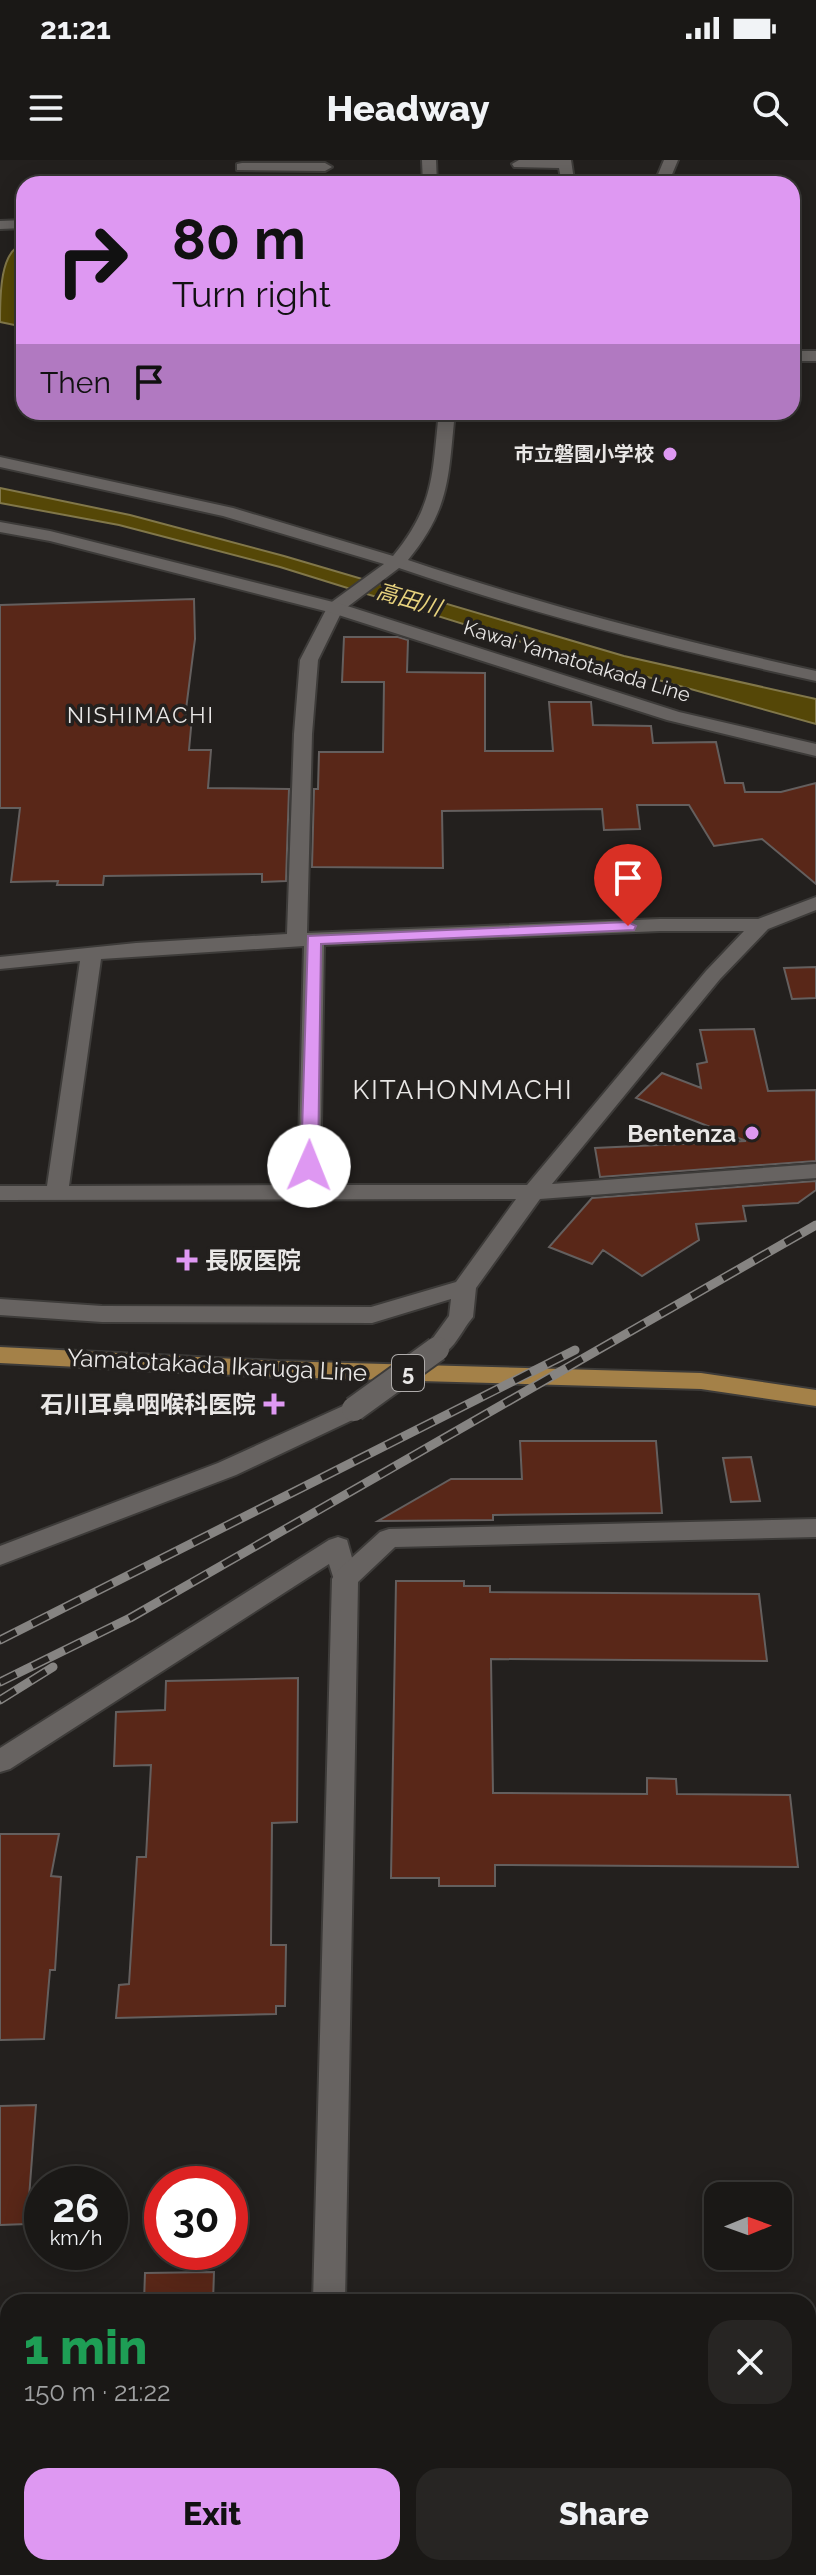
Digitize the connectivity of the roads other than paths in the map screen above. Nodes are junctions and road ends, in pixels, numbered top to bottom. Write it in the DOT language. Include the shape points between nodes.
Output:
graph roads {
  1 [pos="564,162"];
  2 [pos="325,163"];
  3 [pos="519,164"];
  4 [pos="242,167"];
  5 [pos="446,420"];
  6 [pos="0,462"];
  7 [pos="0,527"];
  8 [pos="397,562"];
  9 [pos="341,605"];
  10 [pos="816,676"];
  11 [pos="816,750"];
  12 [pos="816,903"];
  13 [pos="761,925"];
  14 [pos="305,940"];
  15 [pos="91,954"];
  16 [pos="0,963"];
  17 [pos="816,1171"];
  18 [pos="309,1191"];
  19 [pos="57,1192"];
  20 [pos="533,1192"];
  21 [pos="0,1193"];
  22 [pos="464,1287"];
  23 [pos="0,1307"];
  24 [pos="0,1355"];
  25 [pos="816,1398"];
  26 [pos="816,1528"];
  27 [pos="0,1556"];
  28 [pos="345,1579"];
  29 [pos="0,1762"];
  30 [pos="329,2294"];
  1 -- 3 [label="street"];
  2 -- 4 [label="street"];
  5 -- 8 [label="street" via="438,495 421,533"];
  6 -- 8 [label="street" via="227,512"];
  7 -- 9 [label="street, Kawai Yamatotakada Line"];
  8 -- 9 [label="street"];
  8 -- 10 [label="street" via="516,602"];
  9 -- 11 [label="street, Kawai Yamatotakada Line" via="673,716"];
  9 -- 14 [label="street" via="309,660 303,734"];
  12 -- 13 [label="street"];
  13 -- 14 [label="street"];
  13 -- 20 [label="street" via="713,975"];
  14 -- 15 [label="street"];
  14 -- 18 [label="street"];
  15 -- 16 [label="street"];
  15 -- 19 [label="street"];
  17 -- 20 [label="street"];
  18 -- 19 [label="street"];
  18 -- 20 [label="street"];
  19 -- 21 [label="street"];
  20 -- 22 [label="street"];
  22 -- 23 [label="street" via="372,1315 102,1314"];
  22 -- 27 [label="street, bridge" via="461,1317 437,1349 354,1409 227,1469"];
  24 -- 25 [label="main road, Yamatotakada Ikaruga Line / 5" via="293,1370 701,1381"];
  26 -- 28 [label="street" via="389,1538"];
  28 -- 29 [label="street" via="338,1546"];
  28 -- 30 [label="street"];
}
